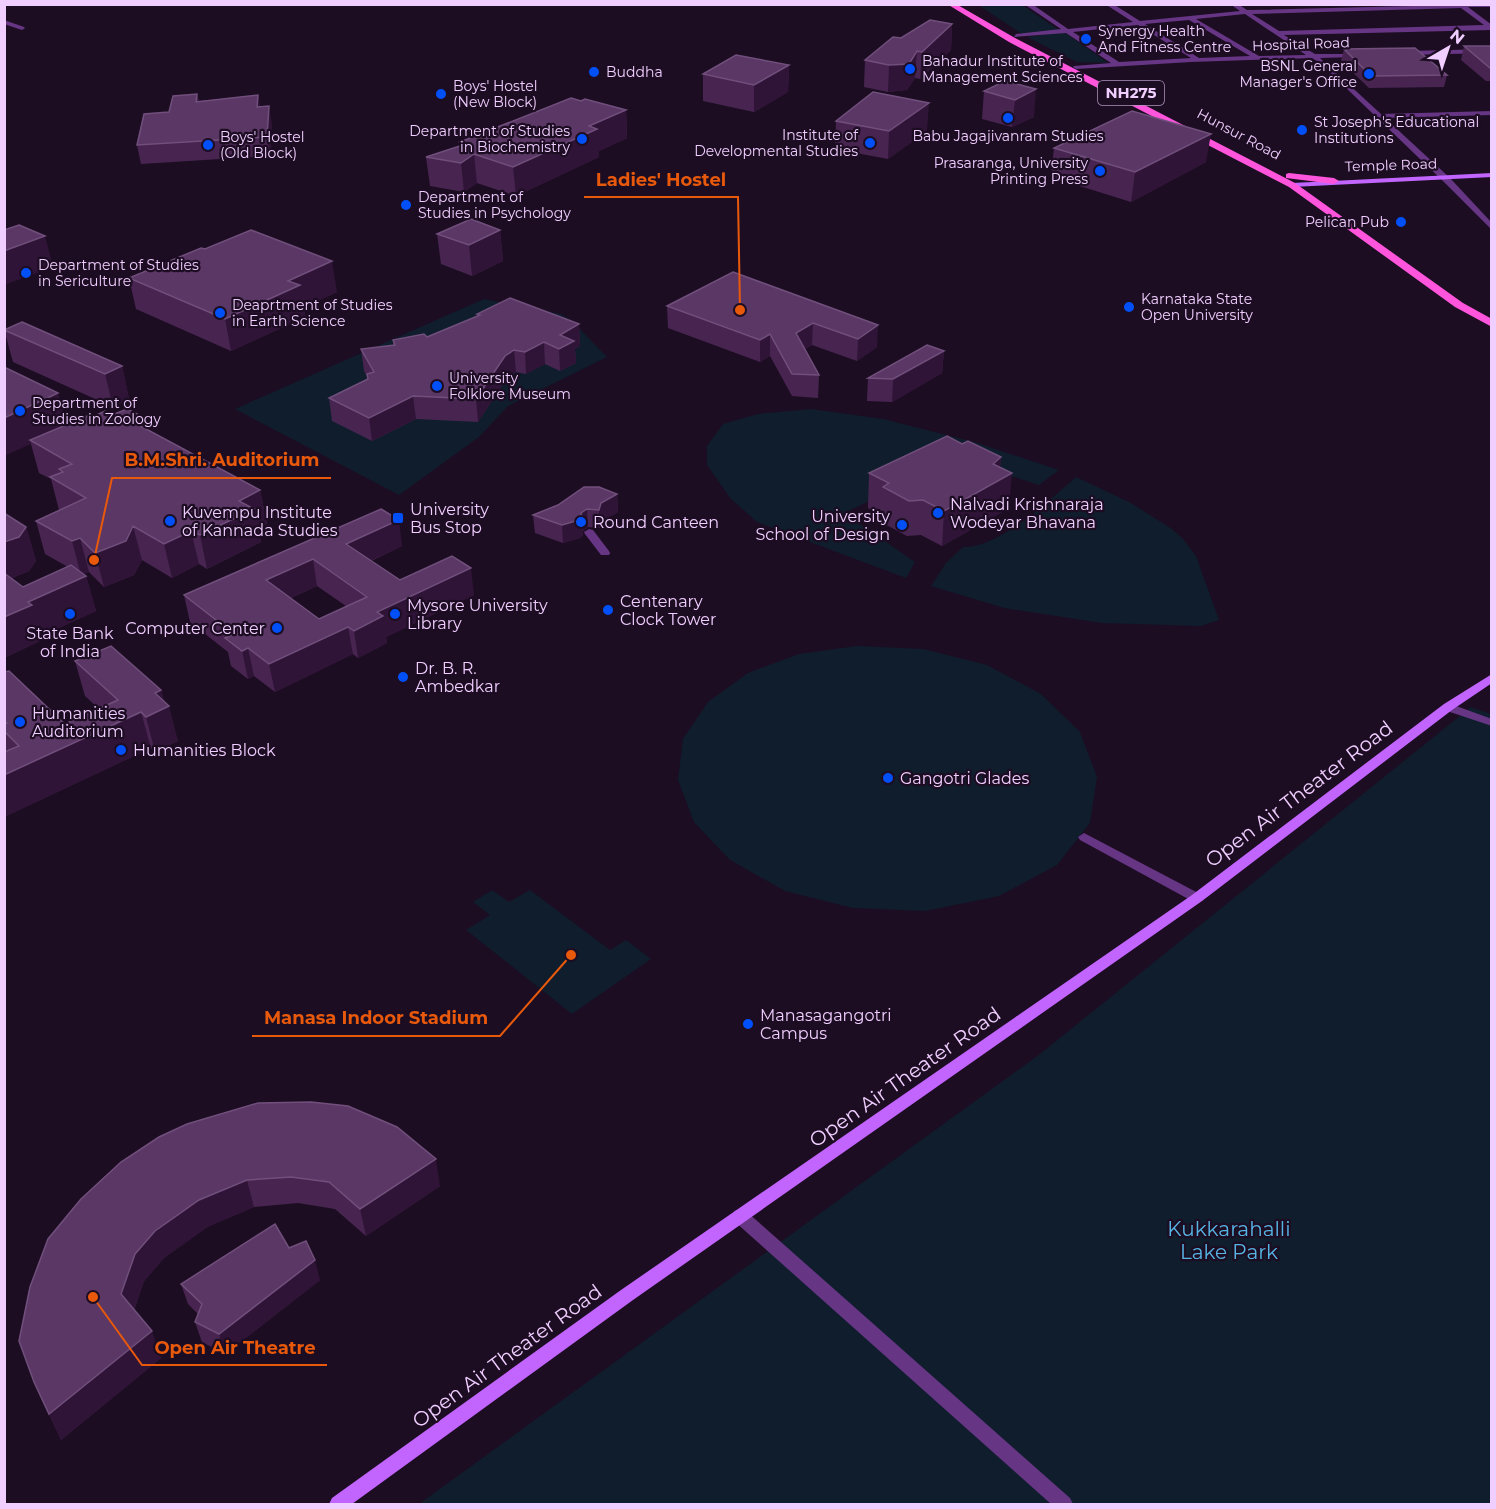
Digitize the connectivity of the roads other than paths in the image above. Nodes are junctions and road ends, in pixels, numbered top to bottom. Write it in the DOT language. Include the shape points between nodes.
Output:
graph roads {
  1 [pos="950,4"];
  2 [pos="958,4"];
  3 [pos="1027,4"];
  4 [pos="1108,4"];
  5 [pos="1233,4"];
  6 [pos="1318,4"];
  7 [pos="1461,5"];
  8 [pos="1491,5"];
  9 [pos="1403,6"];
  10 [pos="1326,10"];
  11 [pos="1248,12"];
  12 [pos="1190,18"];
  13 [pos="4,22"];
  14 [pos="1139,23"];
  15 [pos="22,28"];
  16 [pos="1490,28"];
  17 [pos="1066,31"];
  18 [pos="1280,33"];
  19 [pos="1016,36"];
  20 [pos="1491,51"];
  21 [pos="1396,54"];
  22 [pos="1361,55"];
  23 [pos="1313,56"];
  24 [pos="1258,58"];
  25 [pos="1198,60"];
  26 [pos="1117,64"];
  27 [pos="1076,66"];
  28 [pos="1491,112"];
  29 [pos="1379,116"];
  30 [pos="1491,177"];
  31 [pos="1445,179"];
  32 [pos="1336,183"];
  33 [pos="1302,186"];
  34 [pos="1491,228"];
  35 [pos="1491,314"];
  36 [pos="1491,324"];
  37 [pos="589,532"];
  38 [pos="605,553"];
  39 [pos="1491,677"];
  40 [pos="1448,707"];
  41 [pos="1491,723"];
  42 [pos="1084,837"];
  43 [pos="1197,898"];
  44 [pos="740,1216"];
  45 [pos="338,1504"];
  46 [pos="1064,1504"];
  1 -- 33 [label="main road" via="1012,40"];
  2 -- 19 [label="main road, Hunsur Road / NH275"];
  3 -- 17 [label="street"];
  4 -- 14 [label="street"];
  5 -- 11 [label="street"];
  6 -- 10 [label="street"];
  7 -- 8 [label="street"];
  7 -- 9 [label="street"];
  7 -- 16 [label="street"];
  9 -- 10 [label="street"];
  10 -- 11 [label="street"];
  11 -- 12 [label="street"];
  11 -- 18 [label="street"];
  12 -- 14 [label="street"];
  12 -- 24 [label="street"];
  13 -- 15 [label="street"];
  14 -- 17 [label="street"];
  14 -- 25 [label="street"];
  16 -- 18 [label="street"];
  17 -- 19 [label="street"];
  17 -- 26 [label="street"];
  18 -- 23 [label="street"];
  19 -- 27 [label="main road, Hunsur Road / NH275"];
  20 -- 21 [label="street"];
  22 -- 23 [label="street, Hospital Road"];
  23 -- 24 [label="street, Hospital Road"];
  23 -- 29 [label="street"];
  24 -- 25 [label="street, Hospital Road"];
  25 -- 26 [label="street, Hospital Road"];
  26 -- 27 [label="street, Hospital Road"];
  27 -- 33 [label="main road, Hunsur Road / NH275" via="1164,109"];
  28 -- 29 [label="street"];
  29 -- 31 [label="street"];
  30 -- 31 [label="street, Temple Road"];
  31 -- 32 [label="street, Temple Road"];
  31 -- 34 [label="street"];
  32 -- 33 [label="main road"];
  32 -- 33 [label="main road"];
  32 -- 33 [label="street, Temple Road"];
  33 -- 35 [label="main road, Hunsur Road / NH275"];
  33 -- 36 [label="main road" via="1459,305"];
  37 -- 38 [label="street"];
  39 -- 40 [label="street, Open Air Theater Road"];
  40 -- 41 [label="street"];
  40 -- 43 [label="street, Open Air Theater Road"];
  42 -- 43 [label="street"];
  43 -- 44 [label="street, Open Air Theater Road"];
  44 -- 45 [label="street, Open Air Theater Road"];
  44 -- 46 [label="street"];
}
